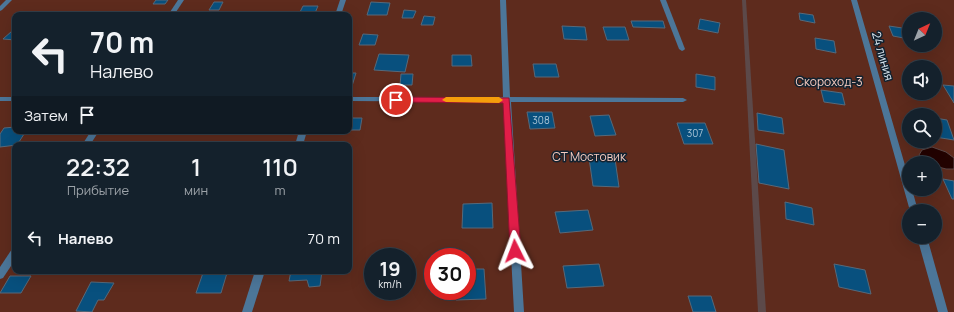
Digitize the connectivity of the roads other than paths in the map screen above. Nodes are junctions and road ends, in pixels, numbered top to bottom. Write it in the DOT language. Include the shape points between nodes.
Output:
graph roads {
  1 [pos="9,0"];
  2 [pos="181,0"];
  3 [pos="343,0"];
  4 [pos="503,0"];
  5 [pos="663,0"];
  6 [pos="854,0"];
  7 [pos="0,9"];
  8 [pos="173,12"];
  9 [pos="339,12"];
  10 [pos="682,49"];
  11 [pos="0,99"];
  12 [pos="12,99"];
  13 [pos="352,100"];
  14 [pos="506,100"];
  15 [pos="683,100"];
  16 [pos="912,204"];
  17 [pos="924,244"];
  18 [pos="12,257"];
  19 [pos="259,274"];
  20 [pos="0,275"];
  21 [pos="247,312"];
  22 [pos="519,312"];
  23 [pos="943,312"];
  1 -- 7 [label="street"];
  2 -- 8 [label="street"];
  3 -- 9 [label="street"];
  4 -- 14 [label="street"];
  5 -- 10 [label="street"];
  6 -- 16 [label="street, 24 линия"];
  11 -- 12 [label="street"];
  13 -- 14 [label="street"];
  14 -- 15 [label="street"];
  14 -- 22 [label="street"];
  17 -- 23 [label="street"];
  18 -- 20 [label="street"];
  19 -- 21 [label="street"];
}
